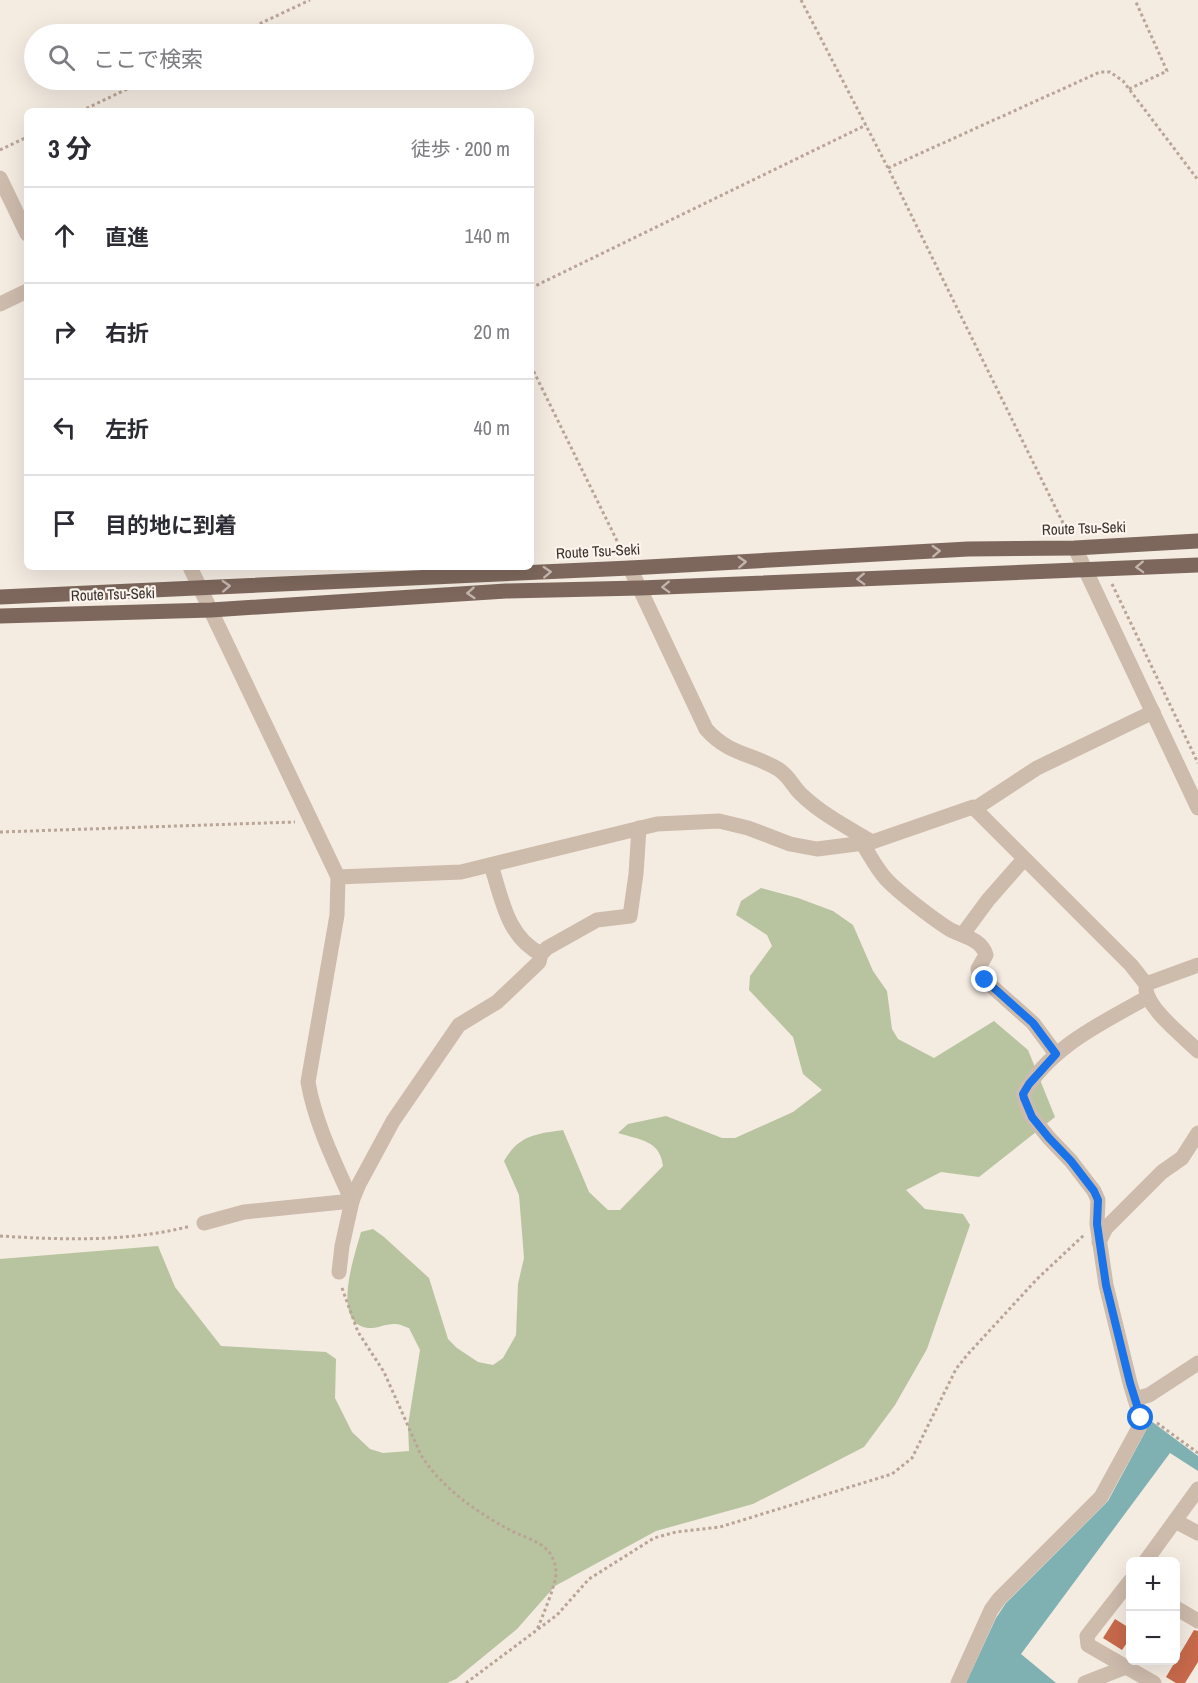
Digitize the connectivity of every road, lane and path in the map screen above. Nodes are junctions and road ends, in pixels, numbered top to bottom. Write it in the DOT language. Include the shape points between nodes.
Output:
graph roads {
  1 [pos="310,0"];
  2 [pos="801,0"];
  3 [pos="1135,0"];
  4 [pos="259,24"];
  5 [pos="1129,89"];
  6 [pos="125,90"];
  7 [pos="87,108"];
  8 [pos="866,125"];
  9 [pos="24,138"];
  10 [pos="0,150"];
  11 [pos="888,168"];
  12 [pos="0,178"];
  13 [pos="1198,180"];
  14 [pos="24,228"];
  15 [pos="534,287"];
  16 [pos="24,292"];
  17 [pos="0,304"];
  18 [pos="534,372"];
  19 [pos="1198,541"];
  20 [pos="1075,548"];
  21 [pos="1198,565"];
  22 [pos="630,568"];
  23 [pos="1108,568"];
  24 [pos="1086,569"];
  25 [pos="192,570"];
  26 [pos="200,587"];
  27 [pos="640,588"];
  28 [pos="0,597"];
  29 [pos="211,610"];
  30 [pos="0,615"];
  31 [pos="1153,712"];
  32 [pos="1198,763"];
  33 [pos="976,808"];
  34 [pos="1198,808"];
  35 [pos="310,821"];
  36 [pos="639,828"];
  37 [pos="0,832"];
  38 [pos="867,843"];
  39 [pos="1024,859"];
  40 [pos="491,865"];
  41 [pos="338,877"];
  42 [pos="963,934"];
  43 [pos="541,954"];
  44 [pos="1198,965"];
  45 [pos="1147,990"];
  46 [pos="1198,1051"];
  47 [pos="1056,1054"];
  48 [pos="1198,1133"];
  49 [pos="352,1201"];
  50 [pos="204,1223"];
  51 [pos="1097,1224"];
  52 [pos="0,1236"];
  53 [pos="1099,1242"];
  54 [pos="339,1272"];
  55 [pos="1198,1363"];
  56 [pos="1135,1399"];
  57 [pos="1141,1418"];
  58 [pos="1198,1453"];
  59 [pos="1198,1489"];
  60 [pos="1175,1521"];
  61 [pos="1198,1533"];
  62 [pos="1149,1557"];
  63 [pos="1126,1586"];
  64 [pos="1180,1610"];
  65 [pos="1198,1621"];
  66 [pos="537,1632"];
  67 [pos="1126,1667"];
  68 [pos="466,1683"];
  69 [pos="958,1683"];
  70 [pos="1085,1683"];
  71 [pos="1154,1683"];
  1 -- 4 [label="path"];
  2 -- 8 [label="path"];
  3 -- 5 [label="path" via="1167,71"];
  5 -- 11 [label="path" via="1119,76 1100,72"];
  5 -- 13 [label="path"];
  6 -- 7 [label="path"];
  8 -- 11 [label="path"];
  8 -- 15 [label="path"];
  9 -- 10 [label="path"];
  11 -- 20 [label="path"];
  12 -- 14 [label="street"];
  16 -- 17 [label="street"];
  18 -- 22 [label="path"];
  19 -- 20 [label="main road, Route Tsu-Seki"];
  22 -- 20 [label="main road, Route Tsu-Seki, one-way" via="968,549"];
  20 -- 24 [label="street"];
  21 -- 23 [label="main road, Route Tsu-Seki, one-way"];
  26 -- 22 [label="main road, Route Tsu-Seki, one-way"];
  22 -- 27 [label="street"];
  23 -- 24 [label="main road, Route Tsu-Seki"];
  23 -- 32 [label="path"];
  24 -- 27 [label="main road, Route Tsu-Seki, one-way"];
  24 -- 31 [label="street"];
  25 -- 26 [label="street"];
  26 -- 28 [label="main road, Route Tsu-Seki"];
  26 -- 29 [label="street"];
  27 -- 29 [label="main road, Route Tsu-Seki, one-way" via="506,591"];
  27 -- 38 [label="street" via="706,729 728,748 788,776 802,796"];
  29 -- 30 [label="main road, Route Tsu-Seki"];
  29 -- 35 [label="street"];
  31 -- 33 [label="street" via="1037,768"];
  31 -- 34 [label="street"];
  33 -- 38 [label="street"];
  33 -- 39 [label="street"];
  35 -- 37 [label="path"];
  35 -- 41 [label="street"];
  36 -- 38 [label="street" via="719,821 817,849"];
  36 -- 40 [label="street"];
  36 -- 43 [label="street" via="630,916 597,920"];
  38 -- 42 [label="street" via="879,870 894,886 951,930"];
  39 -- 42 [label="street"];
  39 -- 45 [label="street" via="1131,965"];
  40 -- 41 [label="street" via="461,872"];
  40 -- 43 [label="street" via="515,933"];
  41 -- 49 [label="street" via="337,915 308,1082 316,1113"];
  42 -- 47 [label="street" via="986,952 979,975 1033,1023"];
  43 -- 49 [label="street" via="539,962 497,1002 459,1025 393,1121"];
  44 -- 45 [label="street"];
  45 -- 46 [label="street" via="1169,1023"];
  45 -- 47 [label="street"];
  47 -- 51 [label="street" via="1023,1094 1032,1117 1094,1191 1098,1200"];
  48 -- 53 [label="street" via="1182,1158 1162,1172 1106,1228"];
  49 -- 50 [label="street" via="244,1212"];
  49 -- 54 [label="street"];
  50 -- 52 [label="path" via="114,1239"];
  51 -- 53 [label="street"];
  51 -- 66 [label="path" via="1037,1279 968,1354 956,1369 912,1458 892,1474 720,1527 654,1538 589,1580"];
  53 -- 56 [label="street"];
  54 -- 66 [label="path" via="358,1332 384,1372 429,1468 476,1509 542,1545 554,1560 556,1574"];
  55 -- 56 [label="street" via="1149,1395"];
  56 -- 57 [label="street"];
  57 -- 58 [label="path" via="1150,1419"];
  57 -- 69 [label="street" via="1101,1497 991,1610"];
  59 -- 60 [label="street"];
  60 -- 61 [label="street"];
  60 -- 62 [label="street"];
  63 -- 67 [label="street" via="1087,1636 1088,1645"];
  64 -- 65 [label="street"];
  66 -- 68 [label="path"];
  67 -- 70 [label="street"];
  67 -- 71 [label="street"];
}
